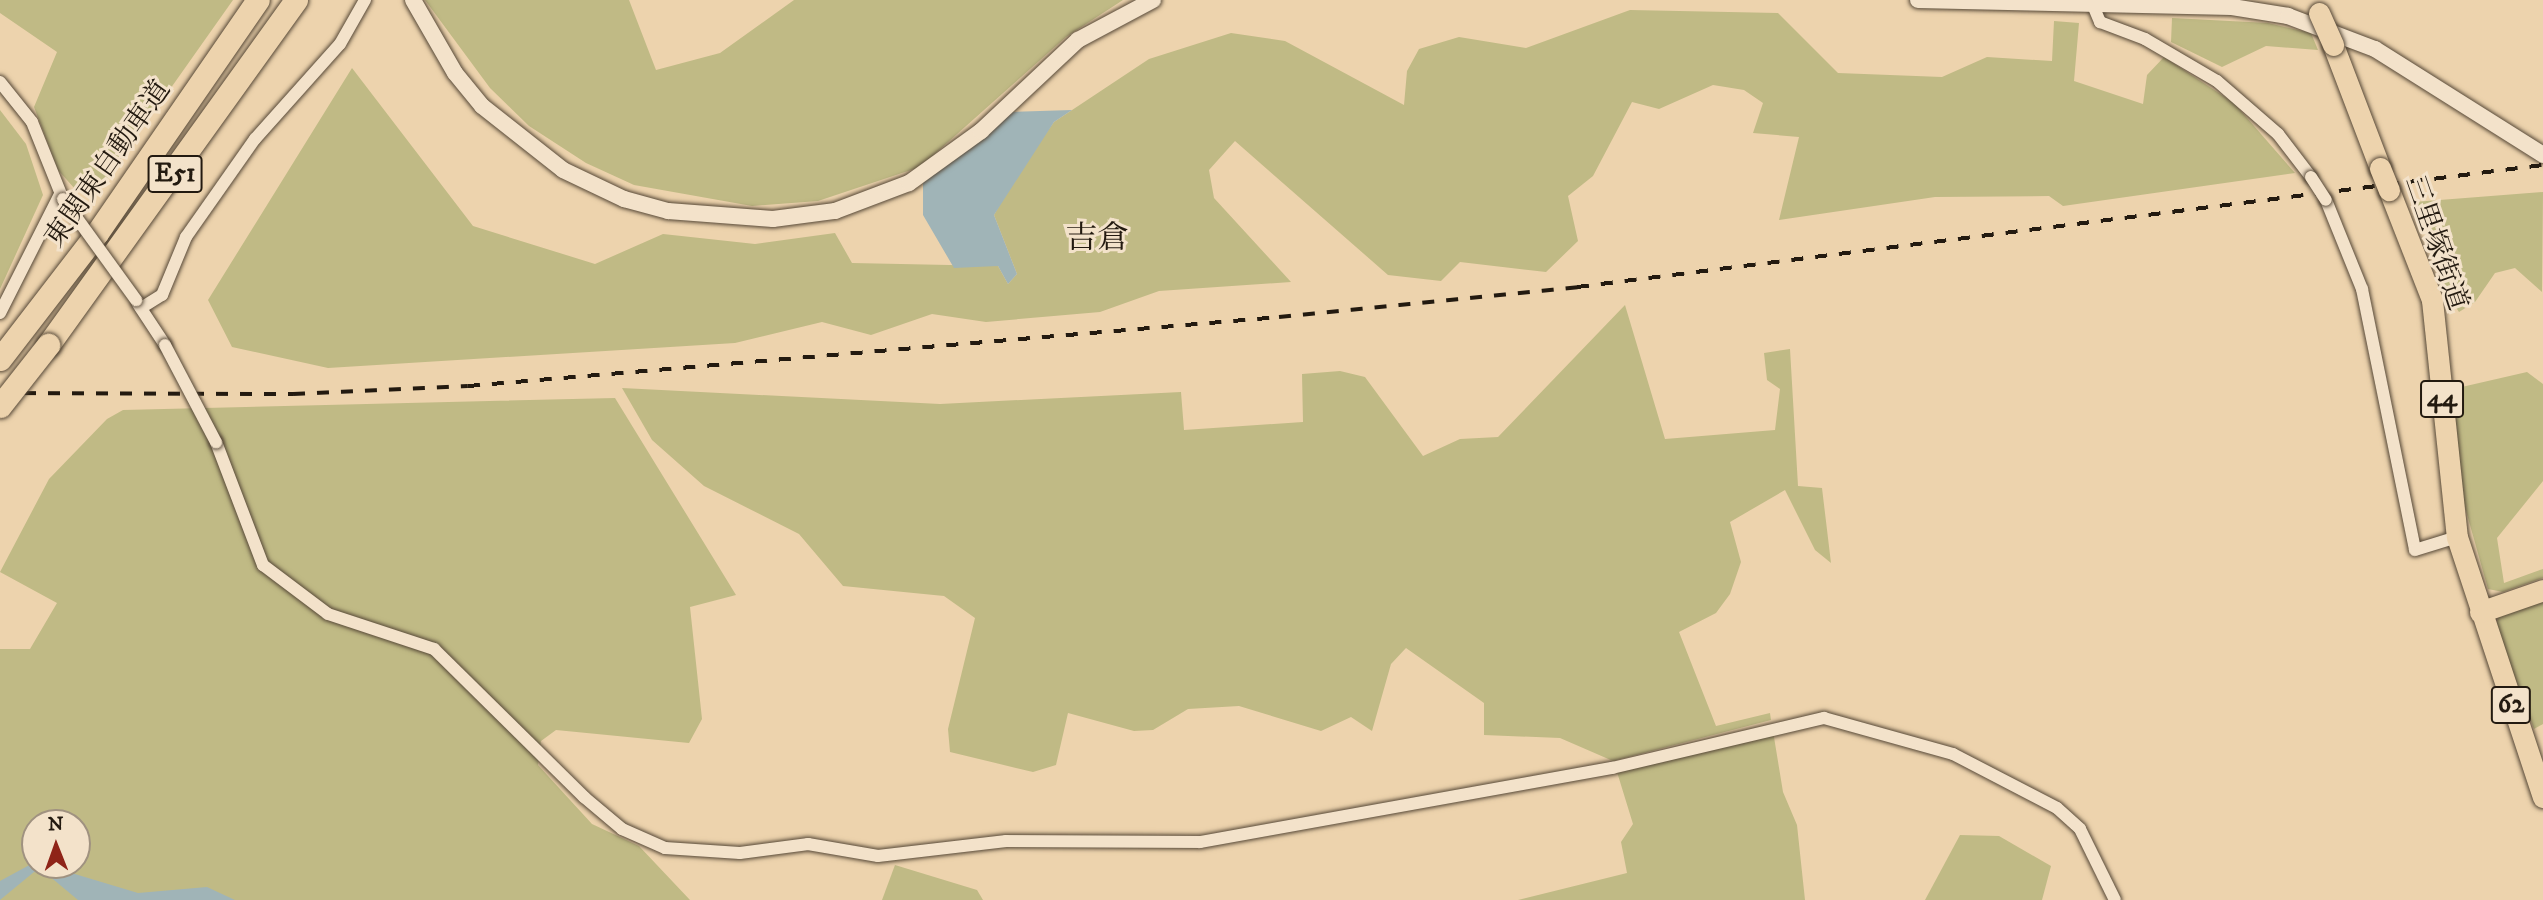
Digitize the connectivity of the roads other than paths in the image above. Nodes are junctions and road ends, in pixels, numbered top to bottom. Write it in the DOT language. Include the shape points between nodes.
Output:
graph roads {
  1 [pos="258,0"];
  2 [pos="296,0"];
  3 [pos="365,0"];
  4 [pos="1153,0"];
  5 [pos="1918,0"];
  6 [pos="417,2"];
  7 [pos="2092,3"];
  8 [pos="2316,6"];
  9 [pos="0,82"];
  10 [pos="2537,150"];
  11 [pos="62,197"];
  12 [pos="139,304"];
  13 [pos="0,313"];
  14 [pos="0,359"];
  15 [pos="0,406"];
  16 [pos="2457,537"];
  17 [pos="2543,590"];
  18 [pos="2480,612"];
  19 [pos="2543,797"];
  20 [pos="2115,900"];
  1 -- 14 [label="highway, 東関東自動車道 / E51"];
  2 -- 15 [label="highway, 東関東自動車道 / E51, bridge"];
  3 -- 12 [label="street" via="341,44 255,139 186,237 162,295"];
  4 -- 6 [label="street" via="1078,40 981,131 909,183 835,211 773,219 668,211 624,199 563,170 482,106"];
  5 -- 7 [label="street"];
  7 -- 10 [label="street" via="2232,7 2317,24 2375,49"];
  7 -- 16 [label="street, bridge" via="2099,22 2145,39 2217,81 2278,134 2311,177 2326,200 2362,289 2415,550"];
  8 -- 16 [label="main road, 三里塚街道 / 44, bridge" via="2432,300"];
  9 -- 11 [label="street" via="32,122"];
  11 -- 12 [label="street, bridge"];
  11 -- 13 [label="street"];
  12 -- 20 [label="street, bridge" via="216,442 263,565 328,614 434,649 584,797 622,829 665,848 740,853 808,844 878,856 1006,841 1200,842 1612,768 1824,718 1953,754 2057,808 2080,829"];
  16 -- 18 [label="main road, 三里塚街道 / 44"];
  17 -- 18 [label="main road"];
  18 -- 19 [label="main road, 三里塚街道 / 62"];
}
